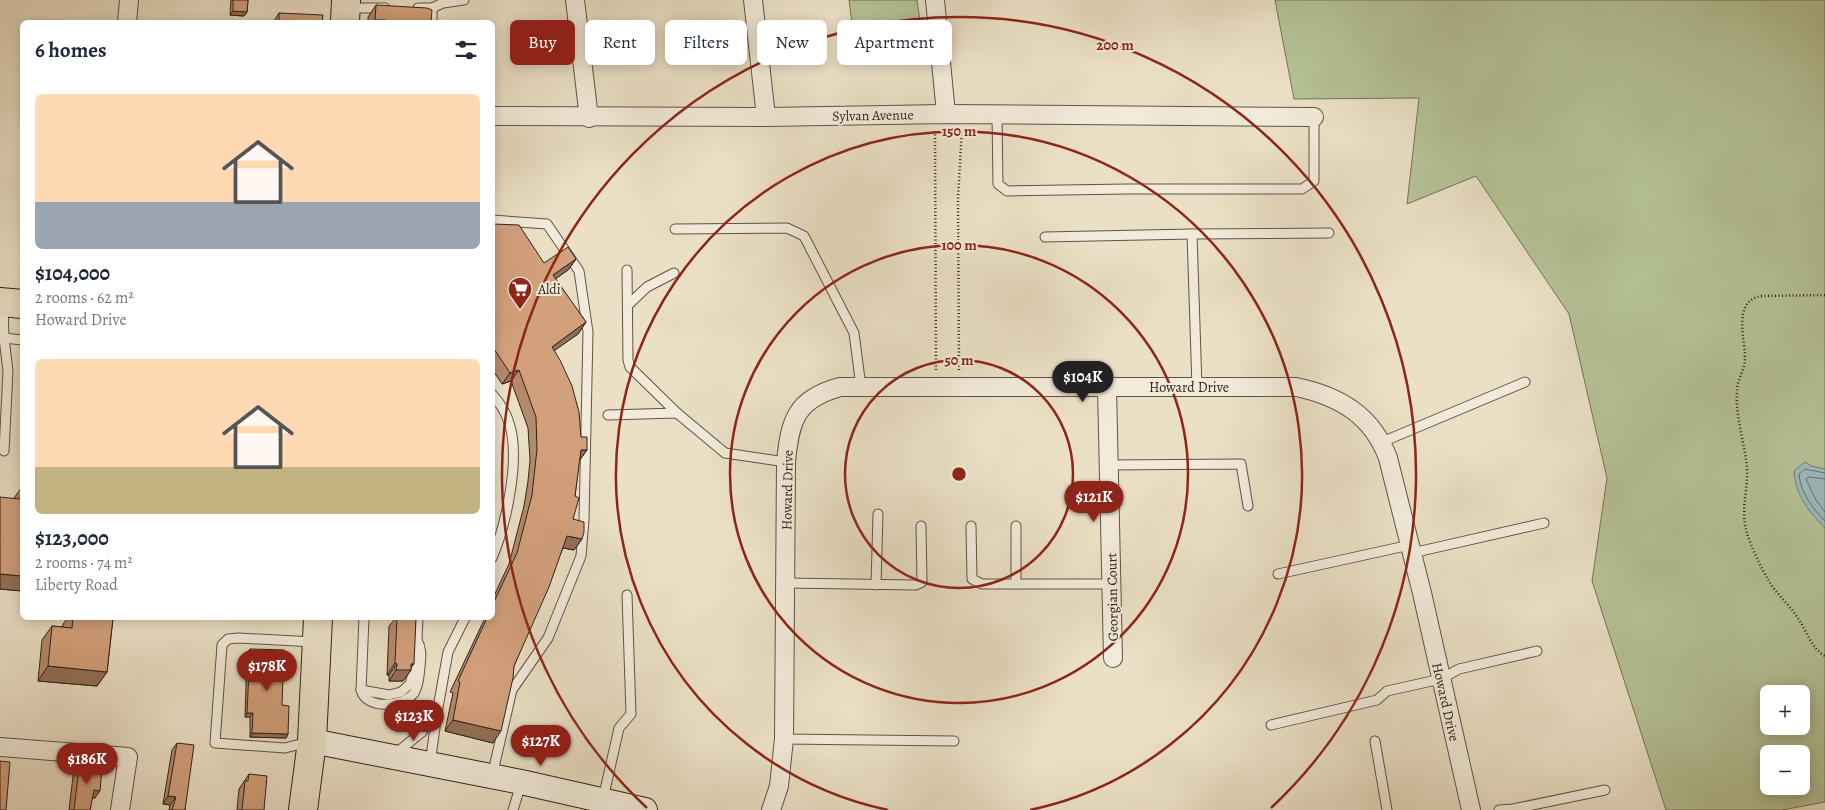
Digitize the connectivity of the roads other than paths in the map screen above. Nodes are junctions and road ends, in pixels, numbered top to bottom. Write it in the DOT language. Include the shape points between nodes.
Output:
graph roads {
  1 [pos="129,0"];
  2 [pos="464,0"];
  3 [pos="575,0"];
  4 [pos="754,0"];
  5 [pos="935,0"];
  6 [pos="394,8"];
  7 [pos="413,8"];
  8 [pos="432,8"];
  9 [pos="345,10"];
  10 [pos="127,20"];
  11 [pos="432,20"];
  12 [pos="948,114"];
  13 [pos="997,115"];
  14 [pos="495,116"];
  15 [pos="766,117"];
  16 [pos="1314,117"];
  17 [pos="589,118"];
  18 [pos="495,220"];
  19 [pos="675,229"];
  20 [pos="1329,233"];
  21 [pos="1192,234"];
  22 [pos="1045,237"];
  23 [pos="627,270"];
  24 [pos="674,273"];
  25 [pos="9,303"];
  26 [pos="628,305"];
  27 [pos="4,338"];
  28 [pos="20,340"];
  29 [pos="1525,382"];
  30 [pos="861,387"];
  31 [pos="1107,387"];
  32 [pos="1197,387"];
  33 [pos="495,398"];
  34 [pos="677,413"];
  35 [pos="608,415"];
  36 [pos="1382,442"];
  37 [pos="4,451"];
  38 [pos="786,462"];
  39 [pos="1109,465"];
  40 [pos="1248,506"];
  41 [pos="878,514"];
  42 [pos="1544,523"];
  43 [pos="921,526"];
  44 [pos="971,526"];
  45 [pos="1016,526"];
  46 [pos="495,549"];
  47 [pos="1411,549"];
  48 [pos="1278,574"];
  49 [pos="786,583"];
  50 [pos="1016,584"];
  51 [pos="1111,584"];
  52 [pos="876,585"];
  53 [pos="628,595"];
  54 [pos="364,620"];
  55 [pos="418,620"];
  56 [pos="464,620"];
  57 [pos="319,625"];
  58 [pos="1537,652"];
  59 [pos="1113,658"];
  60 [pos="1441,679"];
  61 [pos="436,713"];
  62 [pos="1271,724"];
  63 [pos="784,739"];
  64 [pos="312,741"];
  65 [pos="954,741"];
  66 [pos="1374,741"];
  67 [pos="0,747"];
  68 [pos="390,757"];
  69 [pos="430,764"];
  70 [pos="492,777"];
  71 [pos="521,782"];
  72 [pos="1605,790"];
  73 [pos="602,801"];
  74 [pos="120,810"];
  75 [pos="303,810"];
  76 [pos="513,810"];
  77 [pos="645,810"];
  78 [pos="771,810"];
  79 [pos="1387,810"];
  80 [pos="1470,810"];
  81 [pos="1499,810"];
  1 -- 10 [label="street"];
  2 -- 8 [label="lane"];
  3 -- 17 [label="street"];
  4 -- 15 [label="street"];
  5 -- 12 [label="street"];
  6 -- 9 [label="lane"];
  7 -- 8 [label="lane"];
  8 -- 11 [label="lane"];
  12 -- 13 [label="street, Sylvan Avenue"];
  12 -- 15 [label="street, Sylvan Avenue"];
  13 -- 16 [label="street, Sylvan Avenue"];
  13 -- 16 [label="lane" via="998,184 1007,191 1302,189 1314,181"];
  14 -- 17 [label="street, Sylvan Avenue"];
  15 -- 17 [label="street, Sylvan Avenue"];
  18 -- 70 [label="lane" via="547,224 579,271 588,332 584,520 580,556 548,638 512,690"];
  19 -- 30 [label="lane" via="787,228 804,236 854,334"];
  20 -- 21 [label="lane"];
  21 -- 22 [label="lane"];
  21 -- 32 [label="lane"];
  23 -- 26 [label="lane"];
  24 -- 26 [label="lane" via="647,287"];
  25 -- 27 [label="lane"];
  26 -- 34 [label="lane" via="630,367"];
  27 -- 28 [label="lane"];
  27 -- 37 [label="lane" via="8,371"];
  29 -- 36 [label="lane"];
  30 -- 31 [label="street, Howard Drive"];
  30 -- 38 [label="street, Howard Drive" via="826,390 808,400 795,417 788,437"];
  31 -- 32 [label="street, Howard Drive"];
  31 -- 39 [label="street, Georgian Court"];
  32 -- 36 [label="street, Howard Drive" via="1296,387 1318,392 1354,410"];
  33 -- 46 [label="lane" via="509,421 513,460 503,526"];
  34 -- 35 [label="lane"];
  34 -- 38 [label="lane" via="724,453"];
  36 -- 47 [label="street, Howard Drive"];
  38 -- 49 [label="street, Howard Drive"];
  39 -- 40 [label="lane" via="1242,464"];
  39 -- 51 [label="street, Georgian Court"];
  41 -- 52 [label="lane"];
  42 -- 47 [label="lane"];
  43 -- 52 [label="lane" via="922,582 916,585"];
  44 -- 50 [label="lane" via="972,579 982,584"];
  45 -- 50 [label="lane"];
  47 -- 48 [label="lane"];
  47 -- 60 [label="street, Howard Drive"];
  49 -- 52 [label="lane"];
  49 -- 63 [label="street, Howard Drive"];
  50 -- 51 [label="lane"];
  51 -- 59 [label="street, Georgian Court"];
  53 -- 73 [label="lane" via="631,714 618,728"];
  54 -- 55 [label="lane" via="361,690 389,695 406,689 412,677"];
  56 -- 61 [label="lane" via="448,652"];
  57 -- 64 [label="main road"];
  57 -- 64 [label="lane" via="228,639 222,645 216,743 286,748"];
  58 -- 60 [label="lane" via="1459,669"];
  60 -- 62 [label="lane" via="1387,691 1377,700"];
  60 -- 80 [label="street, Howard Drive"];
  61 -- 68 [label="lane" via="422,732"];
  61 -- 69 [label="lane"];
  63 -- 65 [label="lane"];
  63 -- 78 [label="street, Howard Drive" via="779,786"];
  64 -- 68 [label="main road"];
  64 -- 75 [label="main road"];
  66 -- 79 [label="lane"];
  67 -- 74 [label="street" via="128,757"];
  68 -- 69 [label="main road"];
  69 -- 70 [label="main road"];
  70 -- 71 [label="main road"];
  71 -- 73 [label="main road"];
  71 -- 76 [label="lane"];
  72 -- 81 [label="lane"];
  73 -- 77 [label="main road"];
}
